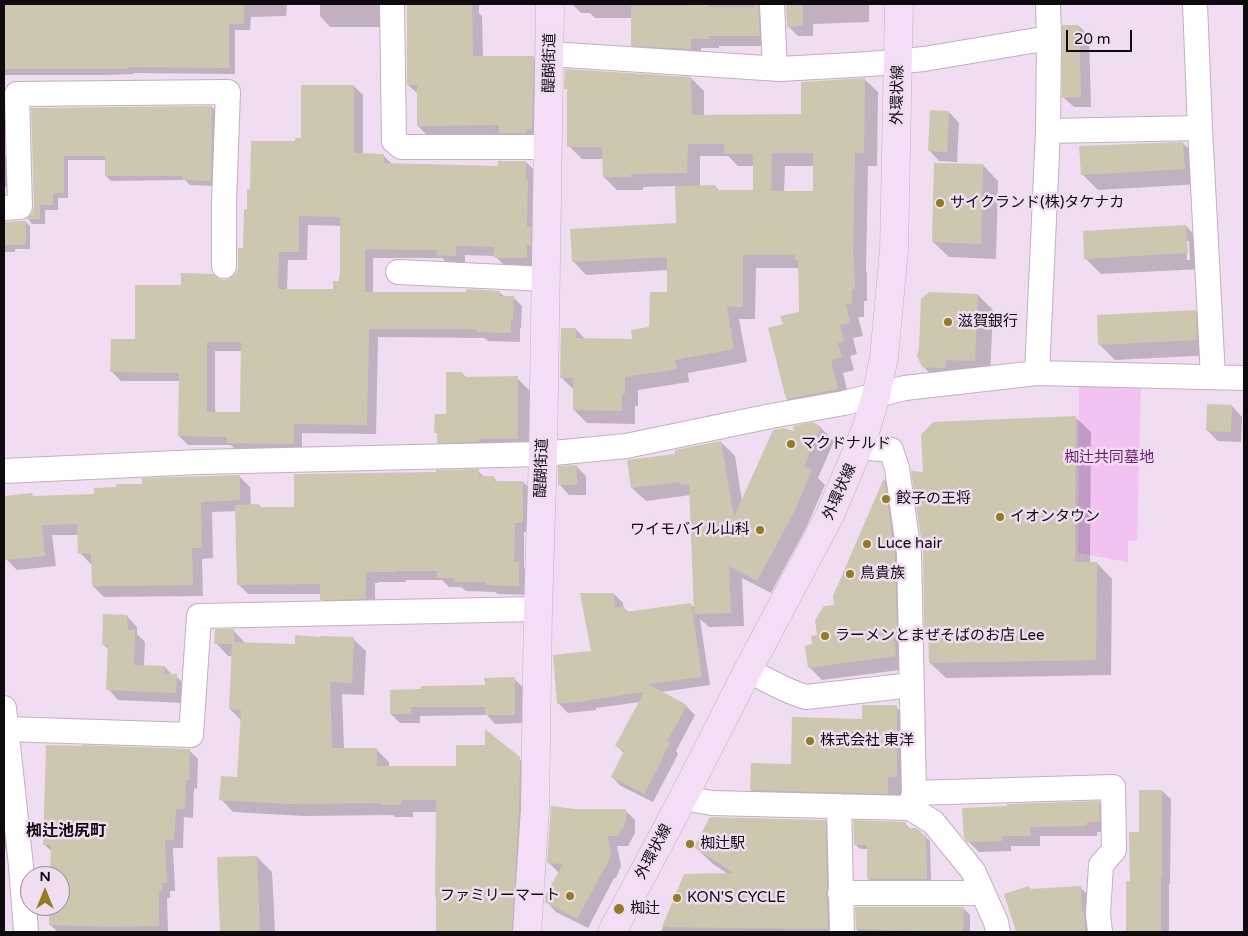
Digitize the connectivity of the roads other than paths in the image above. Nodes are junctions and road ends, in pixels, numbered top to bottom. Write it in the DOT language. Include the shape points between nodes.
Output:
graph roads {
  1 [pos="392,4"];
  2 [pos="550,4"];
  3 [pos="772,4"];
  4 [pos="899,4"];
  5 [pos="1048,4"];
  6 [pos="1196,4"];
  7 [pos="1049,38"];
  8 [pos="550,54"];
  9 [pos="899,62"];
  10 [pos="775,69"];
  11 [pos="1200,128"];
  12 [pos="1048,131"];
  13 [pos="549,147"];
  14 [pos="4,208"];
  15 [pos="224,266"];
  16 [pos="398,272"];
  17 [pos="546,279"];
  18 [pos="1037,374"];
  19 [pos="1213,377"];
  20 [pos="1244,378"];
  21 [pos="876,396"];
  22 [pos="860,447"];
  23 [pos="543,454"];
  24 [pos="4,471"];
  25 [pos="538,609"];
  26 [pos="748,670"];
  27 [pos="912,685"];
  28 [pos="5,718"];
  29 [pos="683,798"];
  30 [pos="912,800"];
  31 [pos="838,806"];
  32 [pos="13,866"];
  33 [pos="840,893"];
  34 [pos="984,893"];
  35 [pos="26,932"];
  36 [pos="527,932"];
  37 [pos="612,932"];
  38 [pos="842,932"];
  39 [pos="998,932"];
  40 [pos="1100,932"];
  1 -- 13 [label="street" via="394,141 401,147"];
  2 -- 8 [label="street, 醍醐街道"];
  3 -- 10 [label="street"];
  4 -- 9 [label="street, 外環状線"];
  5 -- 7 [label="street"];
  6 -- 11 [label="street"];
  7 -- 9 [label="street"];
  7 -- 12 [label="street"];
  8 -- 10 [label="street"];
  8 -- 13 [label="street, 醍醐街道"];
  9 -- 10 [label="street"];
  9 -- 21 [label="street, 外環状線" via="894,250 884,357"];
  11 -- 12 [label="street"];
  11 -- 19 [label="street"];
  12 -- 18 [label="street"];
  13 -- 17 [label="street, 醍醐街道"];
  14 -- 15 [label="street" via="20,207 17,94 228,92"];
  16 -- 17 [label="street"];
  17 -- 23 [label="street, 醍醐街道"];
  18 -- 19 [label="street"];
  18 -- 21 [label="street" via="905,388"];
  19 -- 20 [label="street"];
  21 -- 22 [label="street, 外環状線"];
  21 -- 23 [label="street" via="626,446"];
  22 -- 26 [label="street, 外環状線" via="830,514"];
  22 -- 27 [label="street" via="891,450 898,468 909,554"];
  23 -- 24 [label="street" via="199,462"];
  23 -- 25 [label="street, 醍醐街道"];
  25 -- 28 [label="street" via="199,616 191,734"];
  25 -- 36 [label="street, 醍醐街道" via="535,810"];
  26 -- 27 [label="street" via="780,688 806,696"];
  26 -- 29 [label="street, 外環状線"];
  27 -- 30 [label="street"];
  28 -- 32 [label="street"];
  29 -- 31 [label="street" via="712,803"];
  29 -- 37 [label="street, 外環状線"];
  30 -- 31 [label="street"];
  30 -- 34 [label="street" via="972,871"];
  30 -- 40 [label="street" via="1113,787 1114,850 1101,865"];
  31 -- 33 [label="street"];
  32 -- 35 [label="street"];
  33 -- 34 [label="street"];
  33 -- 38 [label="street"];
  34 -- 39 [label="street"];
}
